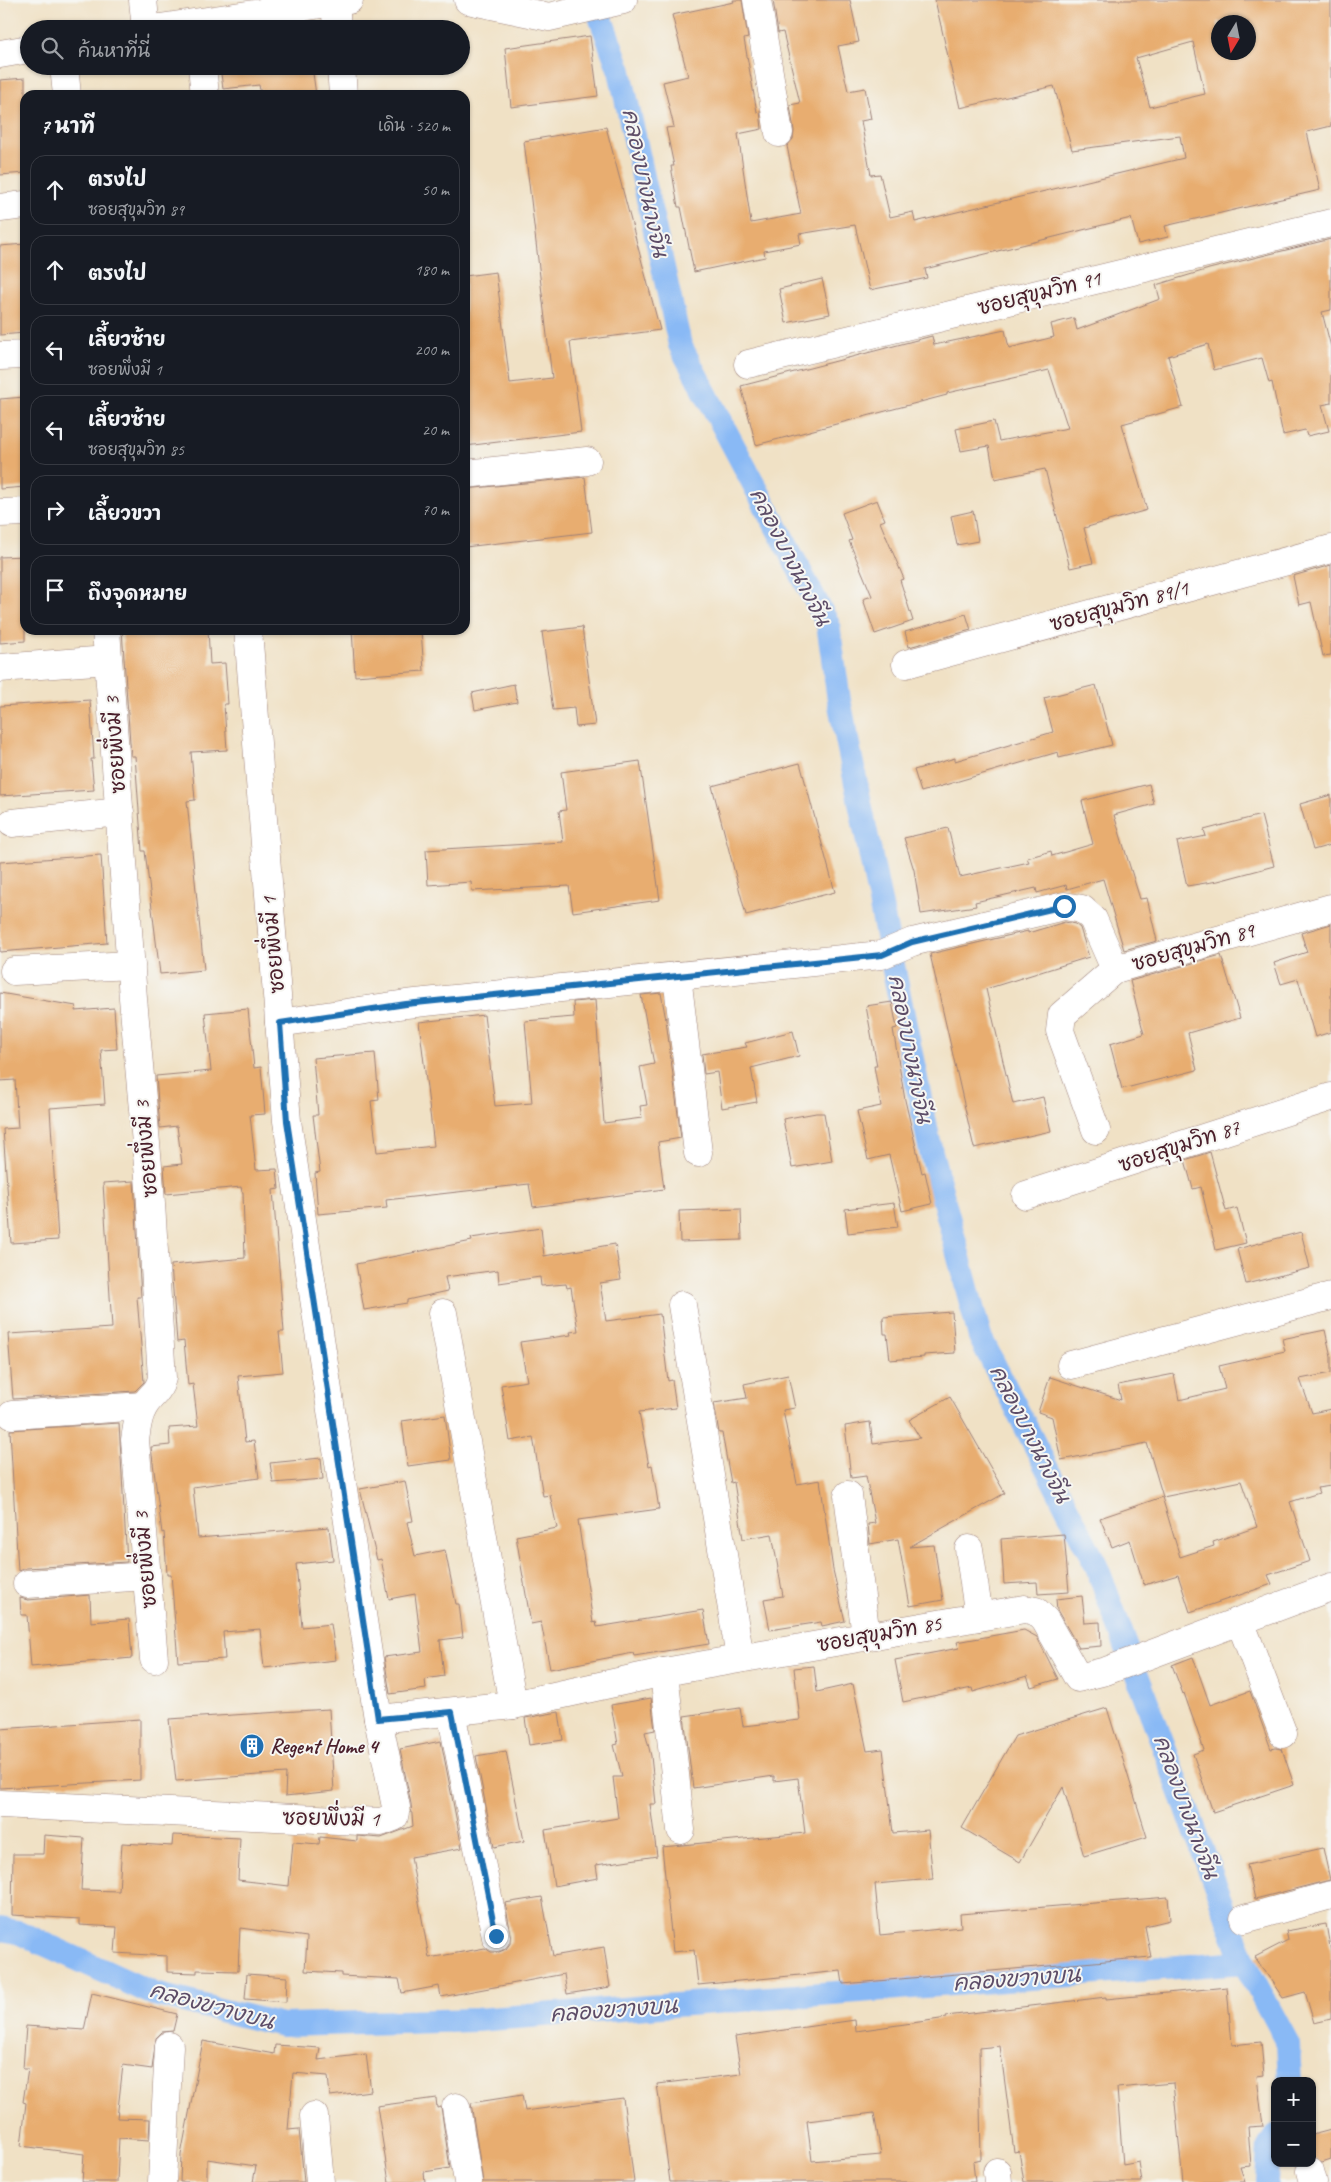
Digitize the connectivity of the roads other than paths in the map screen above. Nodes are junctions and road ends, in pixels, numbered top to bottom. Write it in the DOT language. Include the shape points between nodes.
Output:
graph roads {
  1 [pos="143,0"];
  2 [pos="468,0"];
  3 [pos="623,0"];
  4 [pos="757,0"];
  5 [pos="340,1"];
  6 [pos="505,4"];
  7 [pos="145,20"];
  8 [pos="228,20"];
  9 [pos="338,20"];
  10 [pos="20,51"];
  11 [pos="0,54"];
  12 [pos="65,75"];
  13 [pos="203,75"];
  14 [pos="341,75"];
  15 [pos="66,90"];
  16 [pos="204,90"];
  17 [pos="342,90"];
  18 [pos="779,134"];
  19 [pos="20,206"];
  20 [pos="0,208"];
  21 [pos="1331,223"];
  22 [pos="20,355"];
  23 [pos="0,356"];
  24 [pos="748,364"];
  25 [pos="587,461"];
  26 [pos="470,473"];
  27 [pos="20,512"];
  28 [pos="0,513"];
  29 [pos="1331,549"];
  30 [pos="106,635"];
  31 [pos="248,635"];
  32 [pos="108,660"];
  33 [pos="906,664"];
  34 [pos="0,668"];
  35 [pos="120,812"];
  36 [pos="12,823"];
  37 [pos="1331,908"];
  38 [pos="131,964"];
  39 [pos="1115,968"];
  40 [pos="14,971"];
  41 [pos="677,976"];
  42 [pos="280,1023"];
  43 [pos="1331,1097"];
  44 [pos="1096,1130"];
  45 [pos="698,1153"];
  46 [pos="1026,1195"];
  47 [pos="1331,1296"];
  48 [pos="682,1305"];
  49 [pos="443,1313"];
  50 [pos="1071,1365"];
  51 [pos="143,1406"];
  52 [pos="12,1415"];
  53 [pos="848,1495"];
  54 [pos="969,1549"];
  55 [pos="147,1576"];
  56 [pos="27,1584"];
  57 [pos="1331,1587"];
  58 [pos="979,1617"];
  59 [pos="1240,1621"];
  60 [pos="866,1636"];
  61 [pos="740,1658"];
  62 [pos="154,1659"];
  63 [pos="664,1672"];
  64 [pos="513,1705"];
  65 [pos="452,1712"];
  66 [pos="378,1719"];
  67 [pos="1283,1734"];
  68 [pos="0,1804"];
  69 [pos="681,1830"];
  70 [pos="1331,1895"];
  71 [pos="1244,1919"];
  72 [pos="496,1936"];
  73 [pos="169,2046"];
  74 [pos="456,2107"];
  75 [pos="314,2116"];
  76 [pos="162,2182"];
  77 [pos="320,2182"];
  78 [pos="468,2182"];
  1 -- 7 [label="street"];
  2 -- 6 [label="street"];
  3 -- 6 [label="street" via="550,17"];
  4 -- 18 [label="street"];
  5 -- 8 [label="street"];
  5 -- 9 [label="street"];
  10 -- 11 [label="street"];
  12 -- 15 [label="street"];
  13 -- 16 [label="street"];
  14 -- 17 [label="street"];
  19 -- 20 [label="street"];
  21 -- 24 [label="street, ซอยสุขุมวิท 91"];
  22 -- 23 [label="street"];
  25 -- 26 [label="street"];
  27 -- 28 [label="street"];
  29 -- 33 [label="street, ซอยสุขุมวิท 89/1"];
  30 -- 32 [label="street, ซอยพึ่งมี 3"];
  31 -- 42 [label="street, ซอยพึ่งมี 1"];
  32 -- 34 [label="street"];
  32 -- 35 [label="street, ซอยพึ่งมี 3"];
  35 -- 36 [label="street"];
  35 -- 38 [label="street, ซอยพึ่งมี 3"];
  37 -- 39 [label="street, ซอยสุขุมวิท 89"];
  38 -- 40 [label="street"];
  38 -- 51 [label="street, ซอยพึ่งมี 3" via="162,1378 160,1389"];
  39 -- 41 [label="street, ซอยสุขุมวิท 89" via="1093,920 1082,909 1064,906 912,942 882,955"];
  39 -- 44 [label="street" via="1062,1015 1060,1024"];
  41 -- 42 [label="street, ซอยสุขุมวิท 89" via="406,1004"];
  41 -- 45 [label="street"];
  42 -- 66 [label="street, ซอยพึ่งมี 1" via="287,1121"];
  43 -- 46 [label="street, ซอยสุขุมวิท 87"];
  47 -- 50 [label="street"];
  48 -- 61 [label="street"];
  49 -- 64 [label="street"];
  51 -- 52 [label="street"];
  51 -- 55 [label="street, ซอยพึ่งมี 3" via="135,1440"];
  53 -- 60 [label="street"];
  54 -- 58 [label="street"];
  55 -- 56 [label="street"];
  55 -- 62 [label="street, ซอยพึ่งมี 3"];
  57 -- 59 [label="street, ซอยสุขุมวิท 85"];
  58 -- 59 [label="street, ซอยสุขุมวิท 85" via="1024,1609 1036,1612 1045,1620 1078,1678 1106,1671"];
  58 -- 60 [label="street, ซอยสุขุมวิท 85"];
  59 -- 67 [label="street"];
  60 -- 61 [label="street, ซอยสุขุมวิท 85"];
  61 -- 63 [label="street, ซอยสุขุมวิท 85"];
  63 -- 64 [label="street, ซอยสุขุมวิท 85"];
  63 -- 69 [label="street"];
  64 -- 65 [label="street, ซอยสุขุมวิท 85"];
  65 -- 66 [label="street, ซอยสุขุมวิท 85"];
  65 -- 72 [label="street"];
  66 -- 68 [label="street, ซอยพึ่งมี 1" via="396,1807 394,1818 380,1822"];
  70 -- 71 [label="street"];
  73 -- 76 [label="street"];
  74 -- 78 [label="street"];
  75 -- 77 [label="street"];
}
